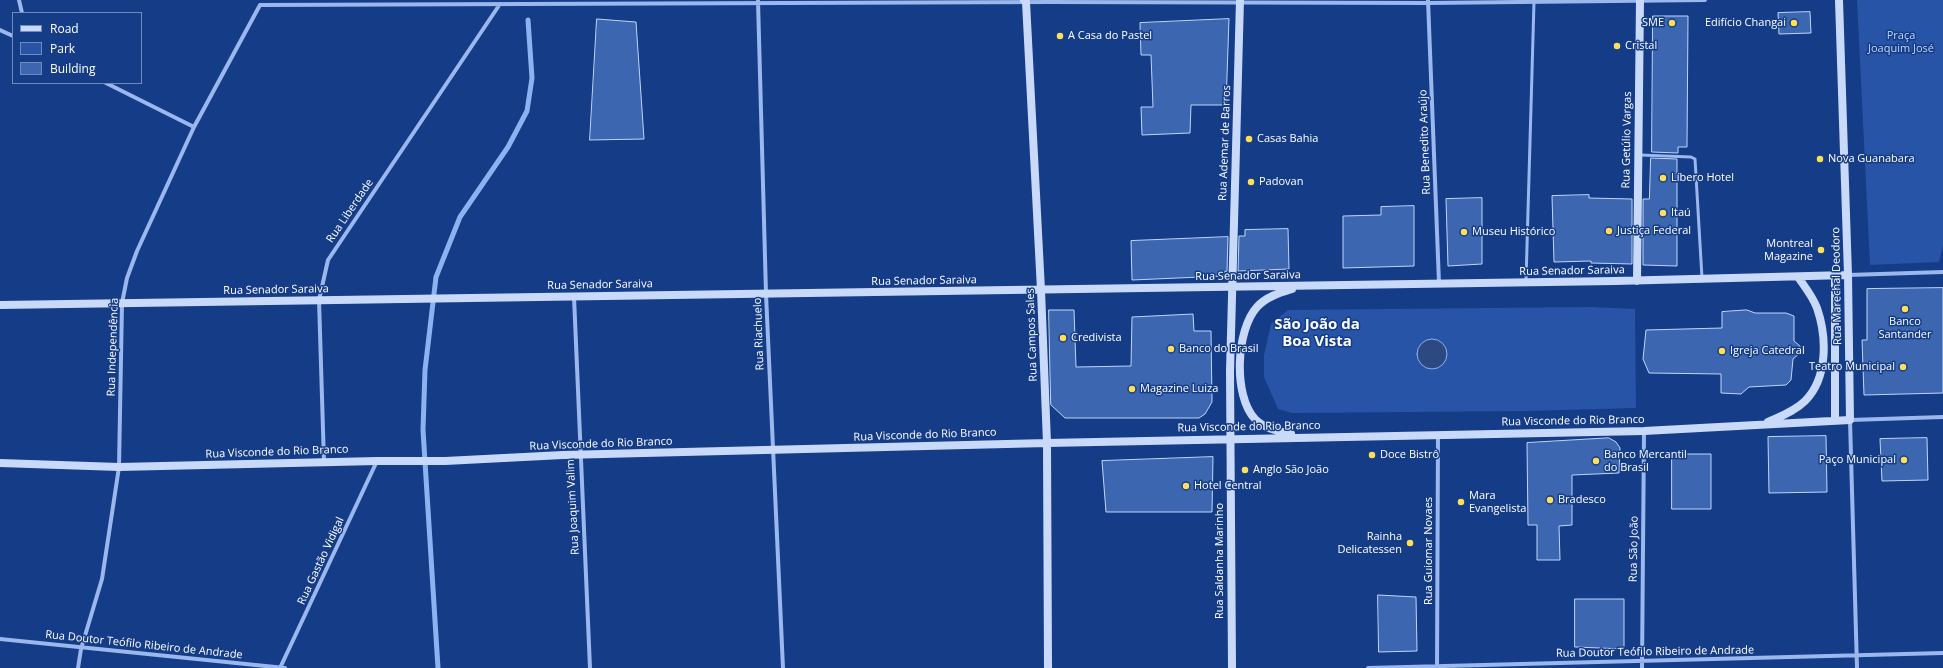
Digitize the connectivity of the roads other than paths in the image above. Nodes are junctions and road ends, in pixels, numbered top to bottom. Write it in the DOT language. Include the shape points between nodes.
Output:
graph roads {
  1 [pos="20,0"];
  2 [pos="257,0"];
  3 [pos="1640,0"];
  4 [pos="1705,0"];
  5 [pos="1839,0"];
  6 [pos="758,1"];
  7 [pos="1025,1"];
  8 [pos="1048,1"];
  9 [pos="1240,1"];
  10 [pos="434,2"];
  11 [pos="1428,2"];
  12 [pos="1534,2"];
  13 [pos="500,4"];
  14 [pos="260,5"];
  15 [pos="22,12"];
  16 [pos="0,30"];
  17 [pos="12,36"];
  18 [pos="108,84"];
  19 [pos="194,127"];
  20 [pos="1638,154"];
  21 [pos="1943,272"];
  22 [pos="1835,276"];
  23 [pos="1848,276"];
  24 [pos="1798,277"];
  25 [pos="1702,279"];
  26 [pos="1637,281"];
  27 [pos="1526,283"];
  28 [pos="1439,284"];
  29 [pos="1298,286"];
  30 [pos="1232,287"];
  31 [pos="1041,290"];
  32 [pos="766,294"];
  33 [pos="574,297"];
  34 [pos="319,300"];
  35 [pos="122,303"];
  36 [pos="0,305"];
  37 [pos="1943,416"];
  38 [pos="1835,420"];
  39 [pos="1850,420"];
  40 [pos="1764,424"];
  41 [pos="1644,431"];
  42 [pos="1438,434"];
  43 [pos="1303,437"];
  44 [pos="1231,439"];
  45 [pos="1047,443"];
  46 [pos="773,450"];
  47 [pos="580,455"];
  48 [pos="377,461"];
  49 [pos="324,462"];
  50 [pos="0,463"];
  51 [pos="119,467"];
  52 [pos="0,639"];
  53 [pos="81,649"];
  54 [pos="1943,654"];
  55 [pos="1857,656"];
  56 [pos="1642,661"];
  57 [pos="1437,667"];
  58 [pos="78,668"];
  59 [pos="282,668"];
  60 [pos="590,668"];
  61 [pos="783,668"];
  62 [pos="1048,668"];
  63 [pos="1232,668"];
  64 [pos="1368,668"];
  65 [pos="1642,668"];
  66 [pos="1857,668"];
  1 -- 15 [label="street"];
  2 -- 14 [label="street"];
  3 -- 4 [label="street"];
  3 -- 12 [label="street"];
  3 -- 20 [label="main road, Rua Getúlio Vargas"];
  5 -- 23 [label="main road, Rua Marechal Deodoro"];
  6 -- 7 [label="street"];
  6 -- 13 [label="street"];
  6 -- 32 [label="street, Rua Riachuelo"];
  7 -- 8 [label="street"];
  7 -- 31 [label="main road, Rua Campos Sales"];
  8 -- 9 [label="street"];
  9 -- 11 [label="street"];
  9 -- 30 [label="main road, Rua Ademar de Barros"];
  10 -- 13 [label="street"];
  10 -- 14 [label="street"];
  11 -- 12 [label="street"];
  11 -- 28 [label="street, Rua Benedito Araújo"];
  12 -- 27 [label="lane"];
  13 -- 34 [label="street, Rua Liberdade" via="328,260"];
  14 -- 19 [label="street, Rua Independência"];
  16 -- 17 [label="street"];
  18 -- 19 [label="street"];
  19 -- 35 [label="street, Rua Independência" via="138,250 127,278"];
  20 -- 25 [label="lane" via="1695,159"];
  20 -- 26 [label="main road, Rua Getúlio Vargas"];
  21 -- 23 [label="street"];
  22 -- 23 [label="main road, Rua Senador Saraiva"];
  22 -- 24 [label="main road, Rua Senador Saraiva"];
  22 -- 38 [label="main road, Rua Marechal Deodoro"];
  23 -- 39 [label="main road, Rua Marechal Deodoro"];
  24 -- 25 [label="main road, Rua Senador Saraiva"];
  24 -- 40 [label="main road" via="1817,308 1821,326 1823,340 1820,378 1805,402"];
  25 -- 26 [label="main road, Rua Senador Saraiva"];
  26 -- 27 [label="main road, Rua Senador Saraiva"];
  27 -- 28 [label="main road, Rua Senador Saraiva"];
  28 -- 29 [label="main road, Rua Senador Saraiva"];
  29 -- 30 [label="main road, Rua Senador Saraiva"];
  29 -- 43 [label="main road" via="1274,295 1256,307 1245,330 1240,354 1242,393 1255,419 1268,428"];
  30 -- 31 [label="main road, Rua Senador Saraiva"];
  30 -- 44 [label="main road, Rua Saldanha Marinho"];
  31 -- 32 [label="main road, Rua Senador Saraiva"];
  31 -- 45 [label="main road, Rua Campos Sales"];
  32 -- 33 [label="main road, Rua Senador Saraiva"];
  32 -- 46 [label="street, Rua Riachuelo"];
  33 -- 34 [label="main road, Rua Senador Saraiva"];
  33 -- 47 [label="street, Rua Joaquim Valim"];
  34 -- 35 [label="main road, Rua Senador Saraiva"];
  34 -- 49 [label="street, Rua Liberdade"];
  35 -- 36 [label="main road, Rua Senador Saraiva"];
  35 -- 51 [label="street, Rua Independência"];
  37 -- 39 [label="street"];
  38 -- 39 [label="main road, Rua Visconde do Rio Branco"];
  38 -- 40 [label="main road, Rua Visconde do Rio Branco"];
  39 -- 55 [label="street, Rua Marechal Deodoro"];
  40 -- 41 [label="main road, Rua Visconde do Rio Branco"];
  41 -- 42 [label="main road, Rua Visconde do Rio Branco"];
  41 -- 56 [label="street, Rua São João"];
  42 -- 43 [label="main road, Rua Visconde do Rio Branco"];
  42 -- 57 [label="street, Rua Guiomar Novaes"];
  43 -- 44 [label="main road, Rua Visconde do Rio Branco"];
  44 -- 45 [label="main road, Rua Visconde do Rio Branco"];
  44 -- 63 [label="main road, Rua Saldanha Marinho"];
  45 -- 46 [label="main road, Rua Visconde do Rio Branco"];
  45 -- 62 [label="main road, Rua Campos Sales"];
  46 -- 47 [label="main road, Rua Visconde do Rio Branco"];
  46 -- 61 [label="street, Rua Riachuelo"];
  47 -- 48 [label="main road, Rua Visconde do Rio Branco" via="445,461"];
  47 -- 60 [label="street, Rua Joaquim Valim"];
  48 -- 49 [label="main road, Rua Visconde do Rio Branco"];
  48 -- 59 [label="street, Rua Gastão Vidigal"];
  49 -- 51 [label="main road, Rua Visconde do Rio Branco"];
  50 -- 51 [label="main road, Rua Visconde do Rio Branco"];
  51 -- 53 [label="street, Rua Independência" via="102,579"];
  52 -- 53 [label="street, Rua Doutor Teófilo Ribeiro de Andrade"];
  53 -- 58 [label="street, Rua Independência"];
  53 -- 59 [label="street, Rua Doutor Teófilo Ribeiro de Andrade"];
  54 -- 55 [label="street, Rua Doutor Teófilo Ribeiro de Andrade"];
  55 -- 56 [label="street, Rua Doutor Teófilo Ribeiro de Andrade"];
  55 -- 66 [label="street, Rua Marechal Deodoro"];
  56 -- 57 [label="street, Rua Doutor Teófilo Ribeiro de Andrade"];
  56 -- 65 [label="street, Rua São João"];
  57 -- 64 [label="street, Rua Doutor Teófilo Ribeiro de Andrade"];
}
